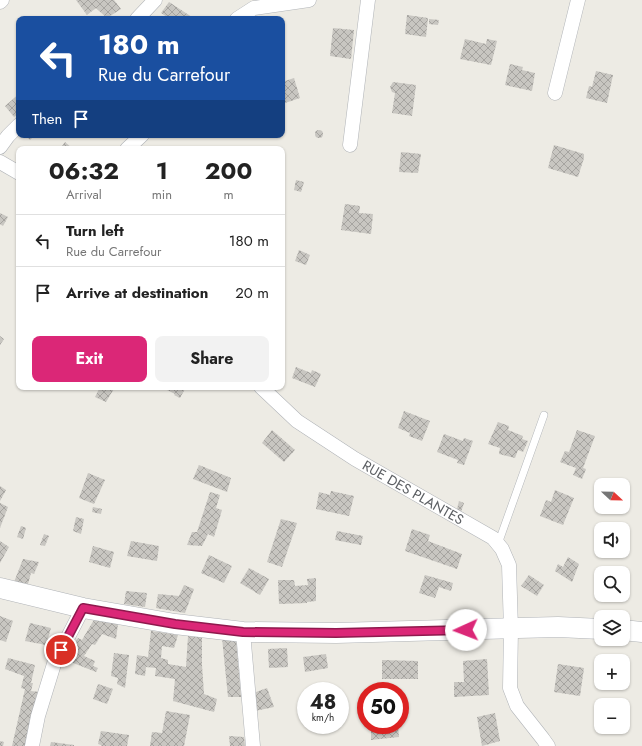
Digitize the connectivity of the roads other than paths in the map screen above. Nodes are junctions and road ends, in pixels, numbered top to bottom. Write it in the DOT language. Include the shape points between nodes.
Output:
graph roads {
  1 [pos="155,0"];
  2 [pos="309,0"];
  3 [pos="368,0"];
  4 [pos="578,0"];
  5 [pos="140,16"];
  6 [pos="242,16"];
  7 [pos="555,93"];
  8 [pos="16,128"];
  9 [pos="139,138"];
  10 [pos="130,146"];
  11 [pos="350,146"];
  12 [pos="0,147"];
  13 [pos="0,162"];
  14 [pos="16,171"];
  15 [pos="264,390"];
  16 [pos="544,415"];
  17 [pos="498,545"];
  18 [pos="0,588"];
  19 [pos="83,608"];
  20 [pos="511,629"];
  21 [pos="594,629"];
  22 [pos="630,631"];
  23 [pos="243,632"];
  24 [pos="642,632"];
  25 [pos="32,746"];
  26 [pos="253,746"];
  27 [pos="548,746"];
  1 -- 5 [label="street"];
  2 -- 6 [label="street" via="254,8"];
  3 -- 11 [label="street"];
  4 -- 7 [label="street"];
  8 -- 12 [label="street"];
  9 -- 10 [label="street"];
  13 -- 14 [label="street"];
  15 -- 17 [label="street, RUE DES PLANTES" via="310,430 492,538"];
  16 -- 17 [label="lane"];
  17 -- 20 [label="street, RUE DES PLANTES" via="509,566"];
  18 -- 19 [label="main road"];
  19 -- 23 [label="main road" via="182,625"];
  19 -- 25 [label="street" via="54,664"];
  20 -- 21 [label="main road"];
  20 -- 23 [label="main road" via="336,633"];
  20 -- 27 [label="street, RUE DES PLANTES" via="510,688 517,706"];
  22 -- 24 [label="main road"];
  23 -- 26 [label="street"];
}
